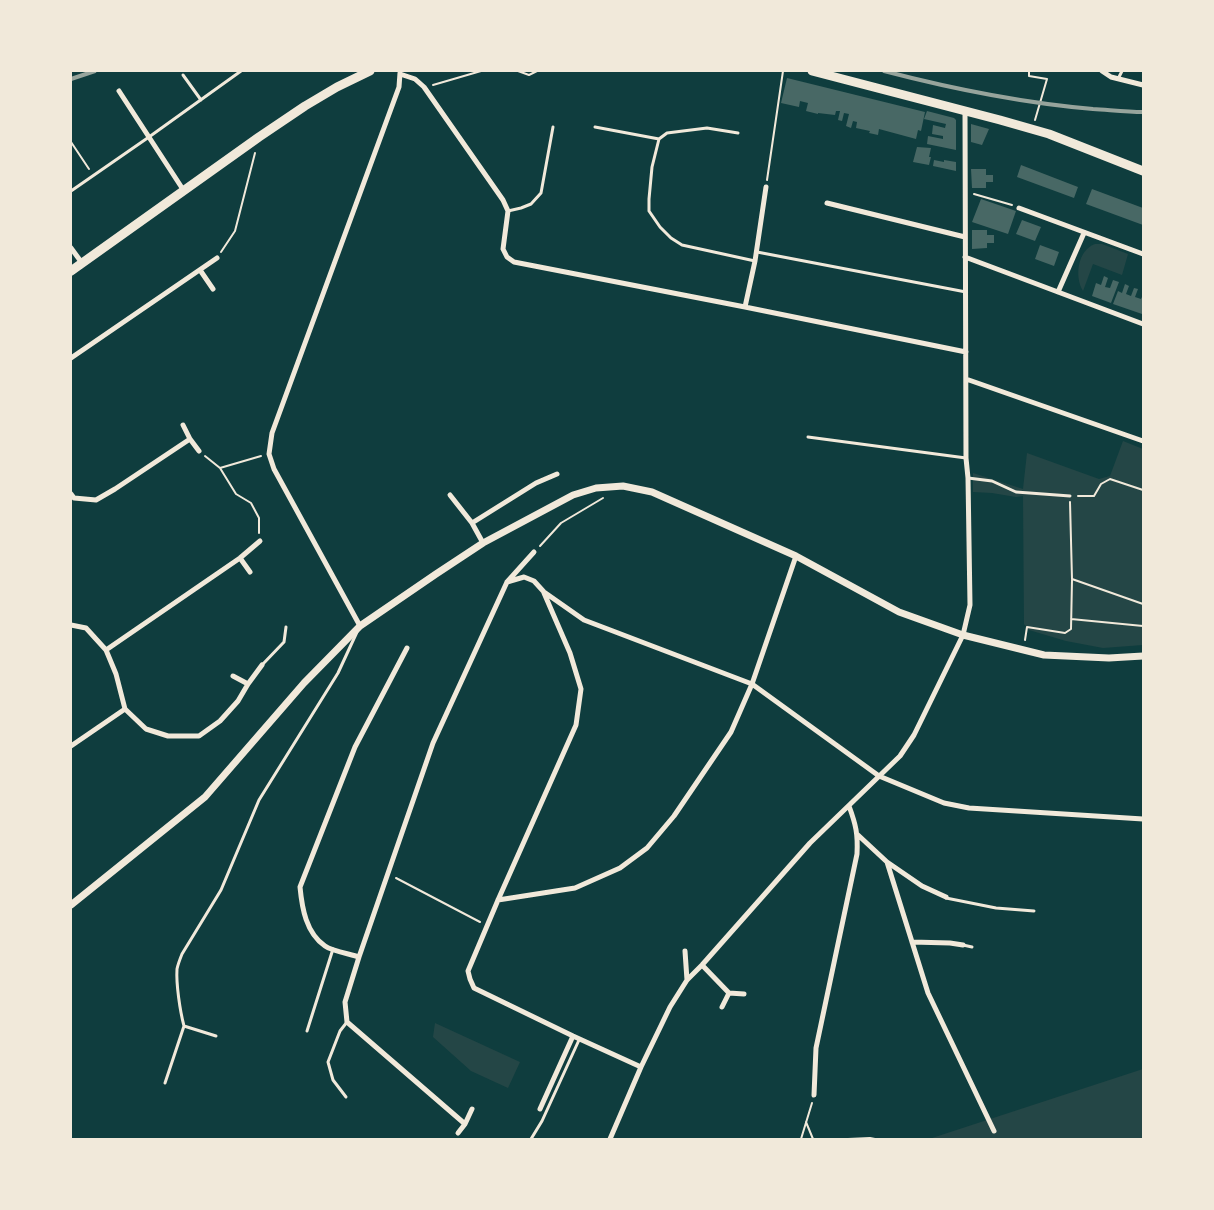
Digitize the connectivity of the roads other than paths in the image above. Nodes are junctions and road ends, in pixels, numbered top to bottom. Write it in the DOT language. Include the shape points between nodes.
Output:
graph roads {
  1 [pos="240,71"];
  2 [pos="370,71"];
  3 [pos="812,71"];
  4 [pos="1102,71"];
  5 [pos="1122,71"];
  6 [pos="400,73"];
  7 [pos="183,75"];
  8 [pos="1118,79"];
  9 [pos="1143,84"];
  10 [pos="119,91"];
  11 [pos="201,100"];
  12 [pos="965,111"];
  13 [pos="553,127"];
  14 [pos="595,127"];
  15 [pos="738,133"];
  16 [pos="149,137"];
  17 [pos="659,140"];
  18 [pos="1143,171"];
  19 [pos="766,187"];
  20 [pos="71,191"];
  21 [pos="184,191"];
  22 [pos="827,203"];
  23 [pos="1019,208"];
  24 [pos="508,211"];
  25 [pos="1084,233"];
  26 [pos="966,237"];
  27 [pos="71,248"];
  28 [pos="756,252"];
  29 [pos="1143,254"];
  30 [pos="966,257"];
  31 [pos="217,258"];
  32 [pos="755,261"];
  33 [pos="82,263"];
  34 [pos="200,270"];
  35 [pos="71,271"];
  36 [pos="213,289"];
  37 [pos="966,292"];
  38 [pos="1058,292"];
  39 [pos="745,307"];
  40 [pos="1143,324"];
  41 [pos="966,352"];
  42 [pos="71,358"];
  43 [pos="966,379"];
  44 [pos="183,426"];
  45 [pos="808,437"];
  46 [pos="190,439"];
  47 [pos="1143,440"];
  48 [pos="199,451"];
  49 [pos="966,458"];
  50 [pos="557,474"];
  51 [pos="968,478"];
  52 [pos="71,494"];
  53 [pos="450,495"];
  54 [pos="1070,496"];
  55 [pos="472,523"];
  56 [pos="260,541"];
  57 [pos="483,543"];
  58 [pos="534,552"];
  59 [pos="796,556"];
  60 [pos="240,558"];
  61 [pos="250,572"];
  62 [pos="507,582"];
  63 [pos="544,592"];
  64 [pos="71,625"];
  65 [pos="360,626"];
  66 [pos="286,627"];
  67 [pos="963,636"];
  68 [pos="407,648"];
  69 [pos="106,650"];
  70 [pos="1143,656"];
  71 [pos="262,665"];
  72 [pos="233,676"];
  73 [pos="248,684"];
  74 [pos="752,684"];
  75 [pos="124,709"];
  76 [pos="71,746"];
  77 [pos="879,776"];
  78 [pos="848,806"];
  79 [pos="1143,819"];
  80 [pos="858,835"];
  81 [pos="886,862"];
  82 [pos="946,898"];
  83 [pos="498,900"];
  84 [pos="71,905"];
  85 [pos="1034,911"];
  86 [pos="912,942"];
  87 [pos="963,944"];
  88 [pos="972,947"];
  89 [pos="333,949"];
  90 [pos="685,951"];
  91 [pos="359,957"];
  92 [pos="702,965"];
  93 [pos="687,980"];
  94 [pos="729,993"];
  95 [pos="744,994"];
  96 [pos="722,1007"];
  97 [pos="348,1022"];
  98 [pos="184,1026"];
  99 [pos="307,1031"];
  100 [pos="216,1036"];
  101 [pos="573,1036"];
  102 [pos="580,1039"];
  103 [pos="641,1067"];
  104 [pos="166,1083"];
  105 [pos="814,1095"];
  106 [pos="346,1097"];
  107 [pos="472,1109"];
  108 [pos="540,1109"];
  109 [pos="465,1124"];
  110 [pos="994,1131"];
  111 [pos="458,1133"];
  112 [pos="531,1139"];
  113 [pos="610,1139"];
  1 -- 11 [label="lane"];
  2 -- 21 [label="main road" via="305,106"];
  3 -- 12 [label="main road"];
  4 -- 8 [label="street"];
  5 -- 8 [label="lane"];
  6 -- 24 [label="street" via="424,87"];
  6 -- 65 [label="street" via="399,87 272,433 269,454 274,469"];
  7 -- 11 [label="lane"];
  8 -- 9 [label="street"];
  10 -- 16 [label="street"];
  11 -- 16 [label="lane"];
  12 -- 18 [label="main road" via="1049,134"];
  12 -- 26 [label="street"];
  13 -- 24 [label="lane" via="541,193 531,204"];
  14 -- 17 [label="lane"];
  15 -- 17 [label="lane" via="707,128 668,133"];
  16 -- 20 [label="lane"];
  16 -- 21 [label="street"];
  17 -- 32 [label="lane" via="649,199 650,211 660,228 682,245"];
  19 -- 28 [label="street"];
  21 -- 33 [label="main road"];
  22 -- 26 [label="street"];
  23 -- 25 [label="street"];
  24 -- 39 [label="street" via="504,249 514,262"];
  25 -- 29 [label="street"];
  25 -- 38 [label="street"];
  26 -- 30 [label="street"];
  27 -- 33 [label="street"];
  28 -- 32 [label="street"];
  28 -- 37 [label="lane"];
  30 -- 37 [label="street"];
  30 -- 38 [label="street"];
  31 -- 34 [label="street"];
  32 -- 39 [label="street"];
  33 -- 35 [label="main road"];
  34 -- 36 [label="street"];
  34 -- 42 [label="street"];
  37 -- 41 [label="street"];
  38 -- 40 [label="street"];
  39 -- 41 [label="street"];
  41 -- 43 [label="street"];
  43 -- 47 [label="street"];
  43 -- 49 [label="street"];
  44 -- 46 [label="street"];
  45 -- 49 [label="lane"];
  46 -- 48 [label="street"];
  46 -- 52 [label="street" via="96,500 74,498"];
  49 -- 51 [label="street"];
  50 -- 55 [label="street" via="536,483"];
  51 -- 54 [label="lane" via="992,481 1016,492"];
  51 -- 67 [label="street" via="970,604"];
  53 -- 55 [label="street"];
  55 -- 57 [label="street"];
  56 -- 60 [label="street"];
  57 -- 59 [label="street" via="573,495 596,488 623,486 652,492"];
  57 -- 65 [label="street"];
  58 -- 62 [label="street"];
  59 -- 67 [label="street" via="899,612"];
  59 -- 74 [label="street"];
  60 -- 61 [label="street"];
  60 -- 69 [label="street"];
  62 -- 63 [label="street" via="524,576"];
  62 -- 91 [label="street" via="433,743"];
  63 -- 74 [label="street" via="584,620"];
  63 -- 83 [label="street" via="570,653 581,689 576,725"];
  64 -- 69 [label="street" via="86,628"];
  65 -- 84 [label="street" via="304,683 205,797"];
  65 -- 98 [label="lane" via="338,673 259,800 221,890 182,954 177,977"];
  66 -- 71 [label="lane" via="284,642"];
  67 -- 70 [label="street" via="1044,655"];
  67 -- 77 [label="street" via="914,736 900,756"];
  68 -- 89 [label="street" via="356,747 300,887 302,907 313,934"];
  69 -- 75 [label="street" via="116,674"];
  71 -- 73 [label="street"];
  72 -- 73 [label="street"];
  73 -- 75 [label="street" via="220,722 199,736 168,736 146,729"];
  74 -- 77 [label="street"];
  74 -- 83 [label="street" via="731,732 674,816 647,848 620,868 575,888"];
  75 -- 76 [label="street"];
  77 -- 78 [label="street"];
  77 -- 79 [label="street" via="944,803 969,808"];
  78 -- 80 [label="street"];
  78 -- 92 [label="street" via="810,843"];
  80 -- 81 [label="street"];
  80 -- 105 [label="street" via="857,854 816,1048"];
  81 -- 82 [label="street"];
  81 -- 86 [label="street"];
  82 -- 85 [label="lane" via="996,908"];
  83 -- 101 [label="street" via="468,970 474,988"];
  86 -- 87 [label="street"];
  86 -- 110 [label="street" via="928,993"];
  87 -- 88 [label="lane"];
  89 -- 91 [label="street"];
  89 -- 99 [label="lane"];
  90 -- 93 [label="street"];
  91 -- 97 [label="street" via="345,1002"];
  92 -- 93 [label="street"];
  92 -- 94 [label="street"];
  93 -- 103 [label="street"];
  94 -- 95 [label="street"];
  94 -- 96 [label="street"];
  97 -- 106 [label="lane" via="340,1032 328,1062 333,1080"];
  97 -- 109 [label="street"];
  98 -- 100 [label="lane"];
  98 -- 104 [label="lane"];
  101 -- 102 [label="street"];
  101 -- 108 [label="street"];
  102 -- 103 [label="street"];
  102 -- 112 [label="lane"];
  103 -- 113 [label="street"];
  107 -- 109 [label="street"];
  109 -- 111 [label="street"];
}
